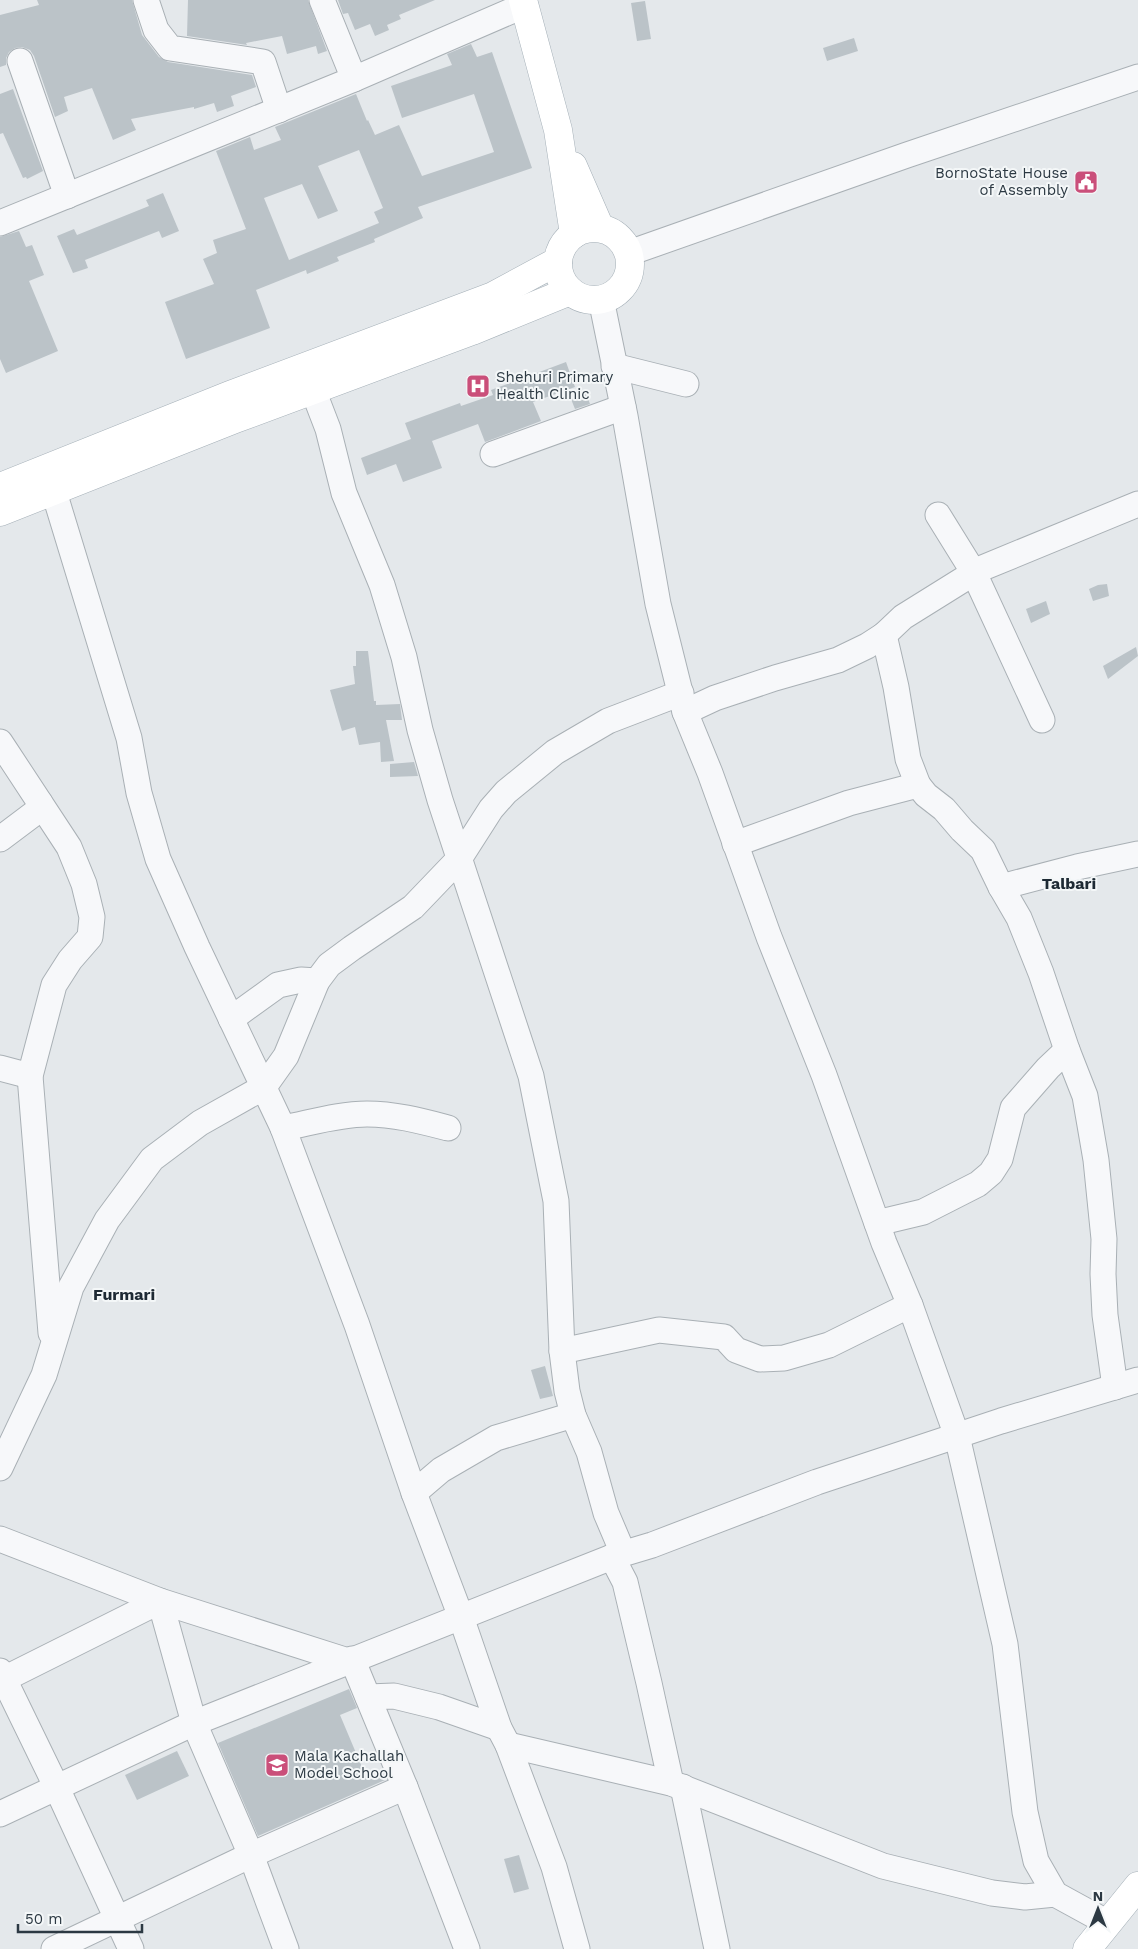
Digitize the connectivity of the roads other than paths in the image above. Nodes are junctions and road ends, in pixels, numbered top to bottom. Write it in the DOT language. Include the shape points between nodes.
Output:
graph roads {
  1 [pos="146,0"];
  2 [pos="322,0"];
  3 [pos="524,3"];
  4 [pos="20,60"];
  5 [pos="1138,78"];
  6 [pos="354,79"];
  7 [pos="279,110"];
  8 [pos="558,130"];
  9 [pos="67,196"];
  10 [pos="1,220"];
  11 [pos="600,228"];
  12 [pos="574,234"];
  13 [pos="629,253"];
  14 [pos="558,261"];
  15 [pos="570,291"];
  16 [pos="601,299"];
  17 [pos="614,366"];
  18 [pos="686,384"];
  19 [pos="313,390"];
  20 [pos="623,407"];
  21 [pos="493,454"];
  22 [pos="0,487"];
  23 [pos="54,492"];
  24 [pos="1138,504"];
  25 [pos="0,512"];
  26 [pos="938,515"];
  27 [pos="974,573"];
  28 [pos="884,634"];
  29 [pos="683,702"];
  30 [pos="1042,720"];
  31 [pos="0,742"];
  32 [pos="918,785"];
  33 [pos="40,803"];
  34 [pos="0,839"];
  35 [pos="735,844"];
  36 [pos="1138,854"];
  37 [pos="459,859"];
  38 [pos="1001,887"];
  39 [pos="317,981"];
  40 [pos="231,1019"];
  41 [pos="1067,1050"];
  42 [pos="0,1068"];
  43 [pos="30,1076"];
  44 [pos="264,1087"];
  45 [pos="283,1128"];
  46 [pos="448,1128"];
  47 [pos="877,1223"];
  48 [pos="910,1305"];
  49 [pos="52,1346"];
  50 [pos="562,1351"];
  51 [pos="1126,1384"];
  52 [pos="573,1414"];
  53 [pos="957,1436"];
  54 [pos="0,1468"];
  55 [pos="414,1493"];
  56 [pos="0,1539"];
  57 [pos="617,1555"];
  58 [pos="160,1601"];
  59 [pos="461,1617"];
  60 [pos="350,1660"];
  61 [pos="2,1677"];
  62 [pos="368,1697"];
  63 [pos="194,1723"];
  64 [pos="504,1737"];
  65 [pos="677,1785"];
  66 [pos="56,1786"];
  67 [pos="405,1787"];
  68 [pos="0,1814"];
  69 [pos="251,1855"];
  70 [pos="1138,1886"];
  71 [pos="1055,1894"];
  72 [pos="117,1918"];
  73 [pos="1108,1923"];
  74 [pos="54,1949"];
  75 [pos="131,1949"];
  76 [pos="286,1949"];
  77 [pos="467,1949"];
  78 [pos="577,1949"];
  79 [pos="717,1949"];
  80 [pos="1086,1949"];
  1 -- 7 [label="street" via="156,30 170,48 263,62"];
  2 -- 6 [label="street"];
  3 -- 6 [label="street"];
  3 -- 8 [label="main road"];
  4 -- 9 [label="street"];
  5 -- 13 [label="street"];
  6 -- 7 [label="street"];
  7 -- 9 [label="street"];
  8 -- 11 [label="main road"];
  8 -- 12 [label="main road"];
  9 -- 10 [label="street"];
  11 -- 12 [label="main road"];
  11 -- 13 [label="main road" via="618,237"];
  12 -- 14 [label="main road" via="563,246"];
  13 -- 16 [label="main road" via="631,263 625,282 615,293"];
  14 -- 15 [label="main road" via="559,272"];
  14 -- 22 [label="main road" via="493,296 230,395"];
  15 -- 16 [label="main road" via="590,300"];
  15 -- 19 [label="main road"];
  16 -- 17 [label="street"];
  17 -- 18 [label="street"];
  17 -- 20 [label="street"];
  19 -- 23 [label="main road"];
  19 -- 37 [label="street" via="328,429 344,493 382,586 404,657 424,747"];
  20 -- 21 [label="street"];
  20 -- 29 [label="street" via="658,604"];
  23 -- 25 [label="main road"];
  23 -- 40 [label="street" via="129,738 158,859"];
  24 -- 27 [label="street"];
  26 -- 27 [label="street"];
  27 -- 28 [label="street" via="903,617"];
  27 -- 30 [label="street"];
  28 -- 29 [label="street" via="838,660 723,695"];
  28 -- 32 [label="street" via="908,760"];
  29 -- 35 [label="street"];
  29 -- 37 [label="street" via="608,721 555,752 506,792 491,809"];
  31 -- 33 [label="street"];
  32 -- 35 [label="street" via="849,803"];
  32 -- 38 [label="street" via="982,850"];
  33 -- 34 [label="street" via="36,812"];
  33 -- 43 [label="street" via="69,847 84,884 92,917 90,937 54,985"];
  35 -- 47 [label="street" via="824,1074"];
  36 -- 38 [label="street"];
  37 -- 39 [label="street" via="412,907 329,965"];
  37 -- 50 [label="street" via="531,1076 556,1201"];
  38 -- 41 [label="street" via="1019,918"];
  39 -- 40 [label="street" via="300,980 278,985"];
  39 -- 44 [label="street" via="286,1056"];
  40 -- 44 [label="street"];
  41 -- 47 [label="street" via="1013,1108 1000,1159 991,1173 978,1184 923,1212"];
  41 -- 51 [label="street" via="1085,1096 1104,1239 1105,1315"];
  42 -- 43 [label="street"];
  43 -- 49 [label="street"];
  44 -- 45 [label="street"];
  44 -- 49 [label="street" via="200,1123 152,1159 107,1220 71,1287"];
  45 -- 46 [label="street" via="353,1114 410,1118"];
  45 -- 55 [label="street" via="358,1325"];
  47 -- 48 [label="street"];
  48 -- 50 [label="street" via="829,1345 784,1358 760,1359 736,1350 724,1337 659,1330"];
  48 -- 53 [label="street"];
  49 -- 54 [label="street" via="44,1375"];
  50 -- 52 [label="street"];
  51 -- 53 [label="street"];
  52 -- 55 [label="street" via="496,1438 441,1470"];
  52 -- 57 [label="street" via="589,1452"];
  53 -- 57 [label="street" via="816,1482 661,1542"];
  53 -- 71 [label="street" via="1005,1644 1025,1812 1036,1860"];
  55 -- 59 [label="street"];
  56 -- 58 [label="street"];
  57 -- 59 [label="street"];
  57 -- 65 [label="street"];
  58 -- 60 [label="street"];
  58 -- 61 [label="street"];
  58 -- 63 [label="street"];
  59 -- 60 [label="street"];
  59 -- 64 [label="street"];
  60 -- 62 [label="street"];
  60 -- 63 [label="street"];
  61 -- 66 [label="street"];
  62 -- 64 [label="street" via="394,1696 430,1704"];
  62 -- 67 [label="street"];
  63 -- 66 [label="street"];
  63 -- 69 [label="street"];
  64 -- 65 [label="street"];
  64 -- 78 [label="street" via="554,1867"];
  65 -- 71 [label="street" via="884,1866 992,1893 1025,1897"];
  65 -- 79 [label="street"];
  66 -- 68 [label="street"];
  66 -- 72 [label="street"];
  67 -- 69 [label="street"];
  67 -- 77 [label="street"];
  69 -- 72 [label="street"];
  69 -- 76 [label="street"];
  70 -- 73 [label="main road"];
  71 -- 73 [label="street"];
  72 -- 74 [label="street"];
  72 -- 75 [label="street"];
  73 -- 80 [label="main road"];
}
